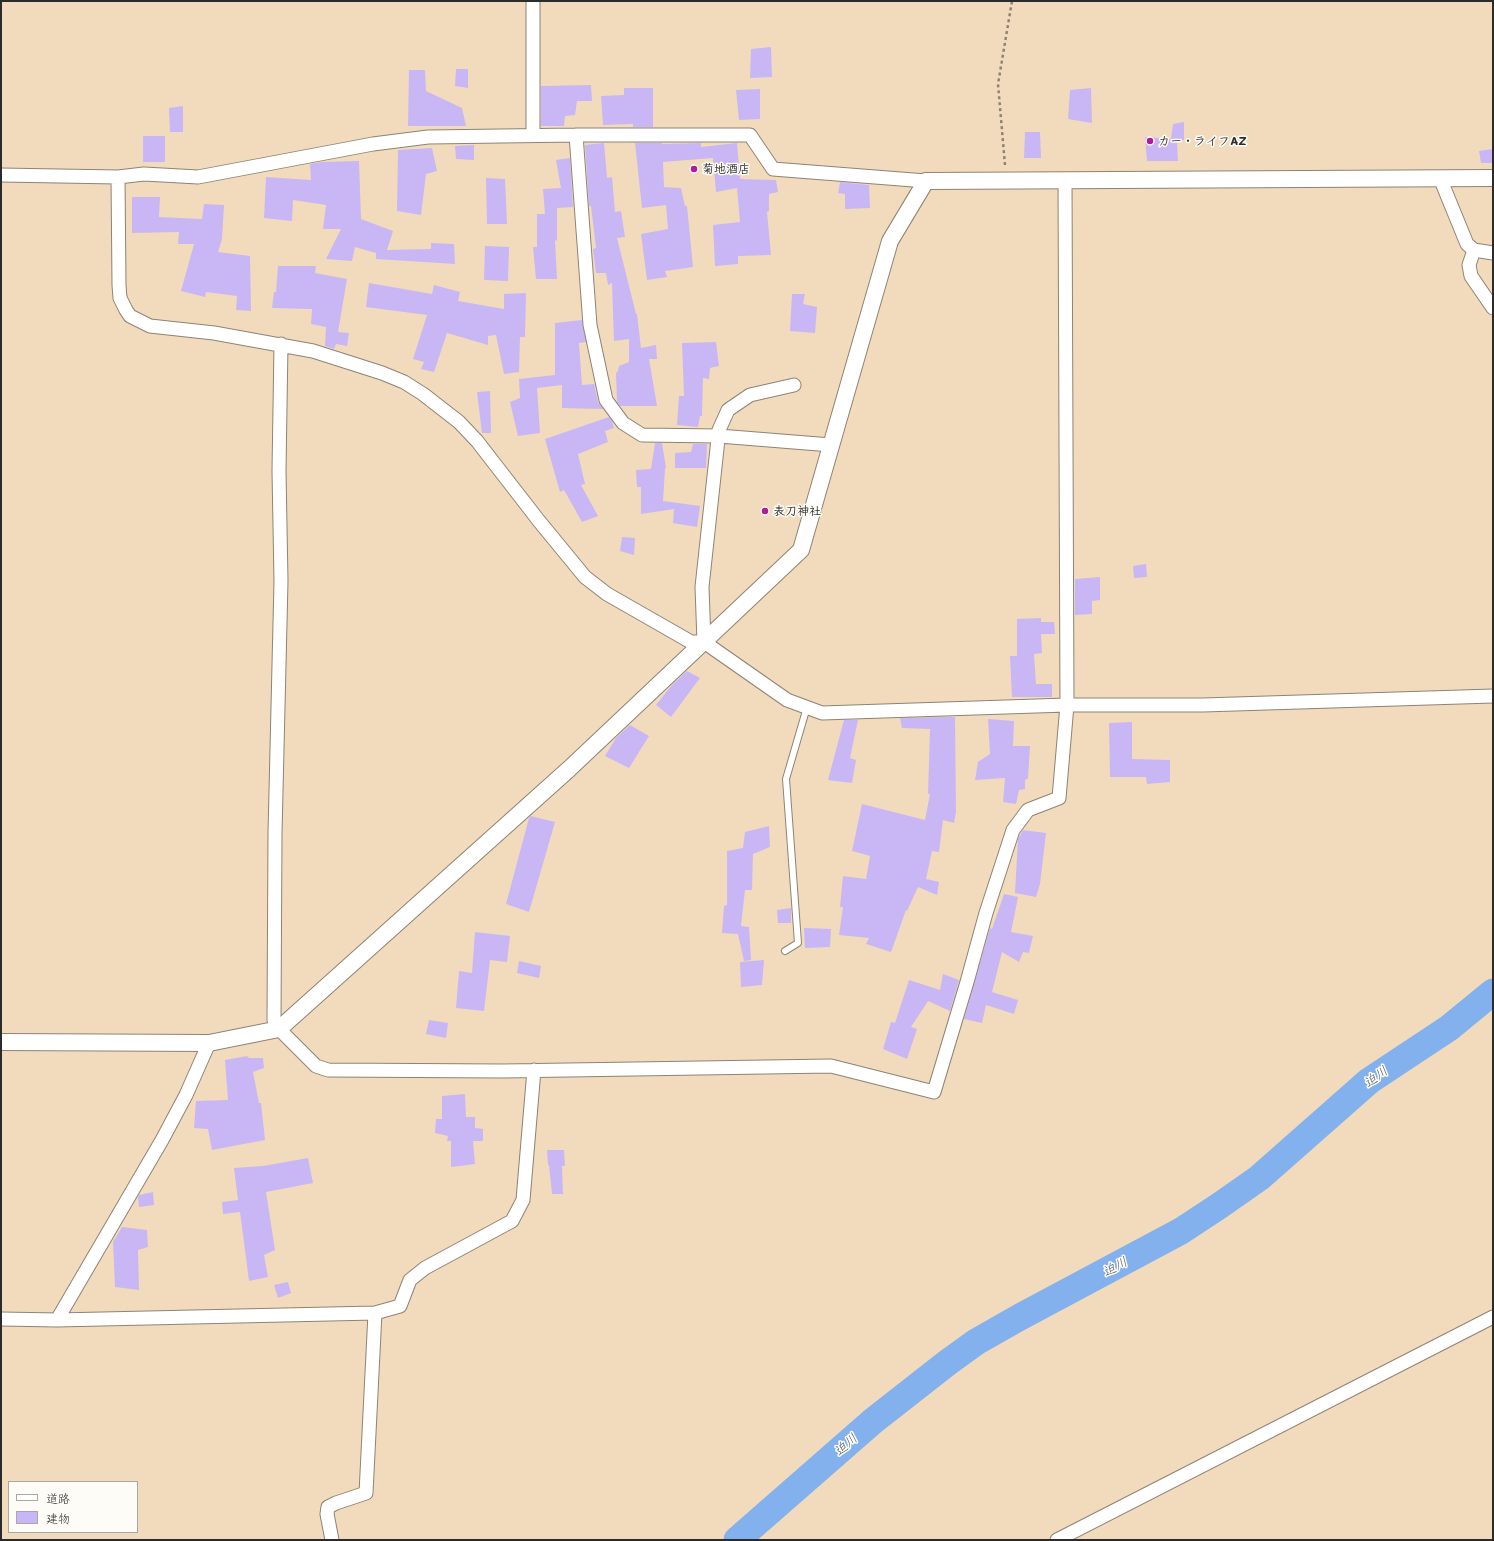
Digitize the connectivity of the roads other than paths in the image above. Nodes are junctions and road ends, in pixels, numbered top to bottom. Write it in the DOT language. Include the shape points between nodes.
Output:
graph roads {
  1 [pos="533,1"];
  2 [pos="533,135"];
  3 [pos="576,135"];
  4 [pos="1,175"];
  5 [pos="118,177"];
  6 [pos="1440,178"];
  7 [pos="1493,178"];
  8 [pos="1065,180"];
  9 [pos="926,181"];
  10 [pos="1474,250"];
  11 [pos="1493,253"];
  12 [pos="1493,308"];
  13 [pos="281,344"];
  14 [pos="794,386"];
  15 [pos="719,436"];
  16 [pos="831,445"];
  17 [pos="704,642"];
  18 [pos="1493,696"];
  19 [pos="1067,706"];
  20 [pos="807,707"];
  21 [pos="785,951"];
  22 [pos="280,1028"];
  23 [pos="1,1042"];
  24 [pos="209,1043"];
  25 [pos="534,1070"];
  26 [pos="375,1313"];
  27 [pos="1493,1317"];
  28 [pos="1,1319"];
  29 [pos="57,1320"];
  30 [pos="332,1540"];
  31 [pos="1057,1540"];
  1 -- 2 [label="street"];
  2 -- 3 [label="street"];
  2 -- 5 [label="street" via="428,137 373,144 198,177 144,174"];
  3 -- 9 [label="street" via="750,134 773,169"];
  3 -- 15 [label="street" via="590,325 606,400 623,423 642,435"];
  4 -- 5 [label="street"];
  5 -- 13 [label="street" via="120,298 130,316 150,326"];
  6 -- 7 [label="street"];
  6 -- 8 [label="street"];
  6 -- 10 [label="street" via="1467,244"];
  8 -- 9 [label="street"];
  8 -- 19 [label="street"];
  9 -- 16 [label="street" via="890,241"];
  10 -- 11 [label="street"];
  10 -- 12 [label="street" via="1469,265 1471,276"];
  13 -- 17 [label="street" via="313,351 382,373 404,382 423,394 459,422 477,441 585,577 607,594 691,642"];
  13 -- 22 [label="street" via="281,581 274,1004 274,1020"];
  14 -- 15 [label="street" via="750,395 728,410"];
  15 -- 16 [label="street"];
  15 -- 17 [label="street" via="702,587"];
  16 -- 17 [label="street" via="801,550"];
  17 -- 20 [label="street" via="787,700"];
  17 -- 22 [label="street" via="569,769"];
  18 -- 19 [label="street" via="1204,705"];
  19 -- 20 [label="street" via="822,712"];
  19 -- 25 [label="street" via="1059,798 1028,810 1013,830 934,1092 830,1066"];
  20 -- 21 [label="lane" via="786,779 798,943"];
  22 -- 24 [label="street"];
  22 -- 25 [label="street" via="316,1066 328,1070"];
  23 -- 24 [label="street"];
  24 -- 29 [label="street" via="162,1140"];
  25 -- 26 [label="street" via="523,1200 512,1221 425,1268 410,1280 400,1306"];
  26 -- 29 [label="street"];
  26 -- 30 [label="street" via="366,1493 328,1507"];
  27 -- 31 [label="street"];
  28 -- 29 [label="street"];
}
